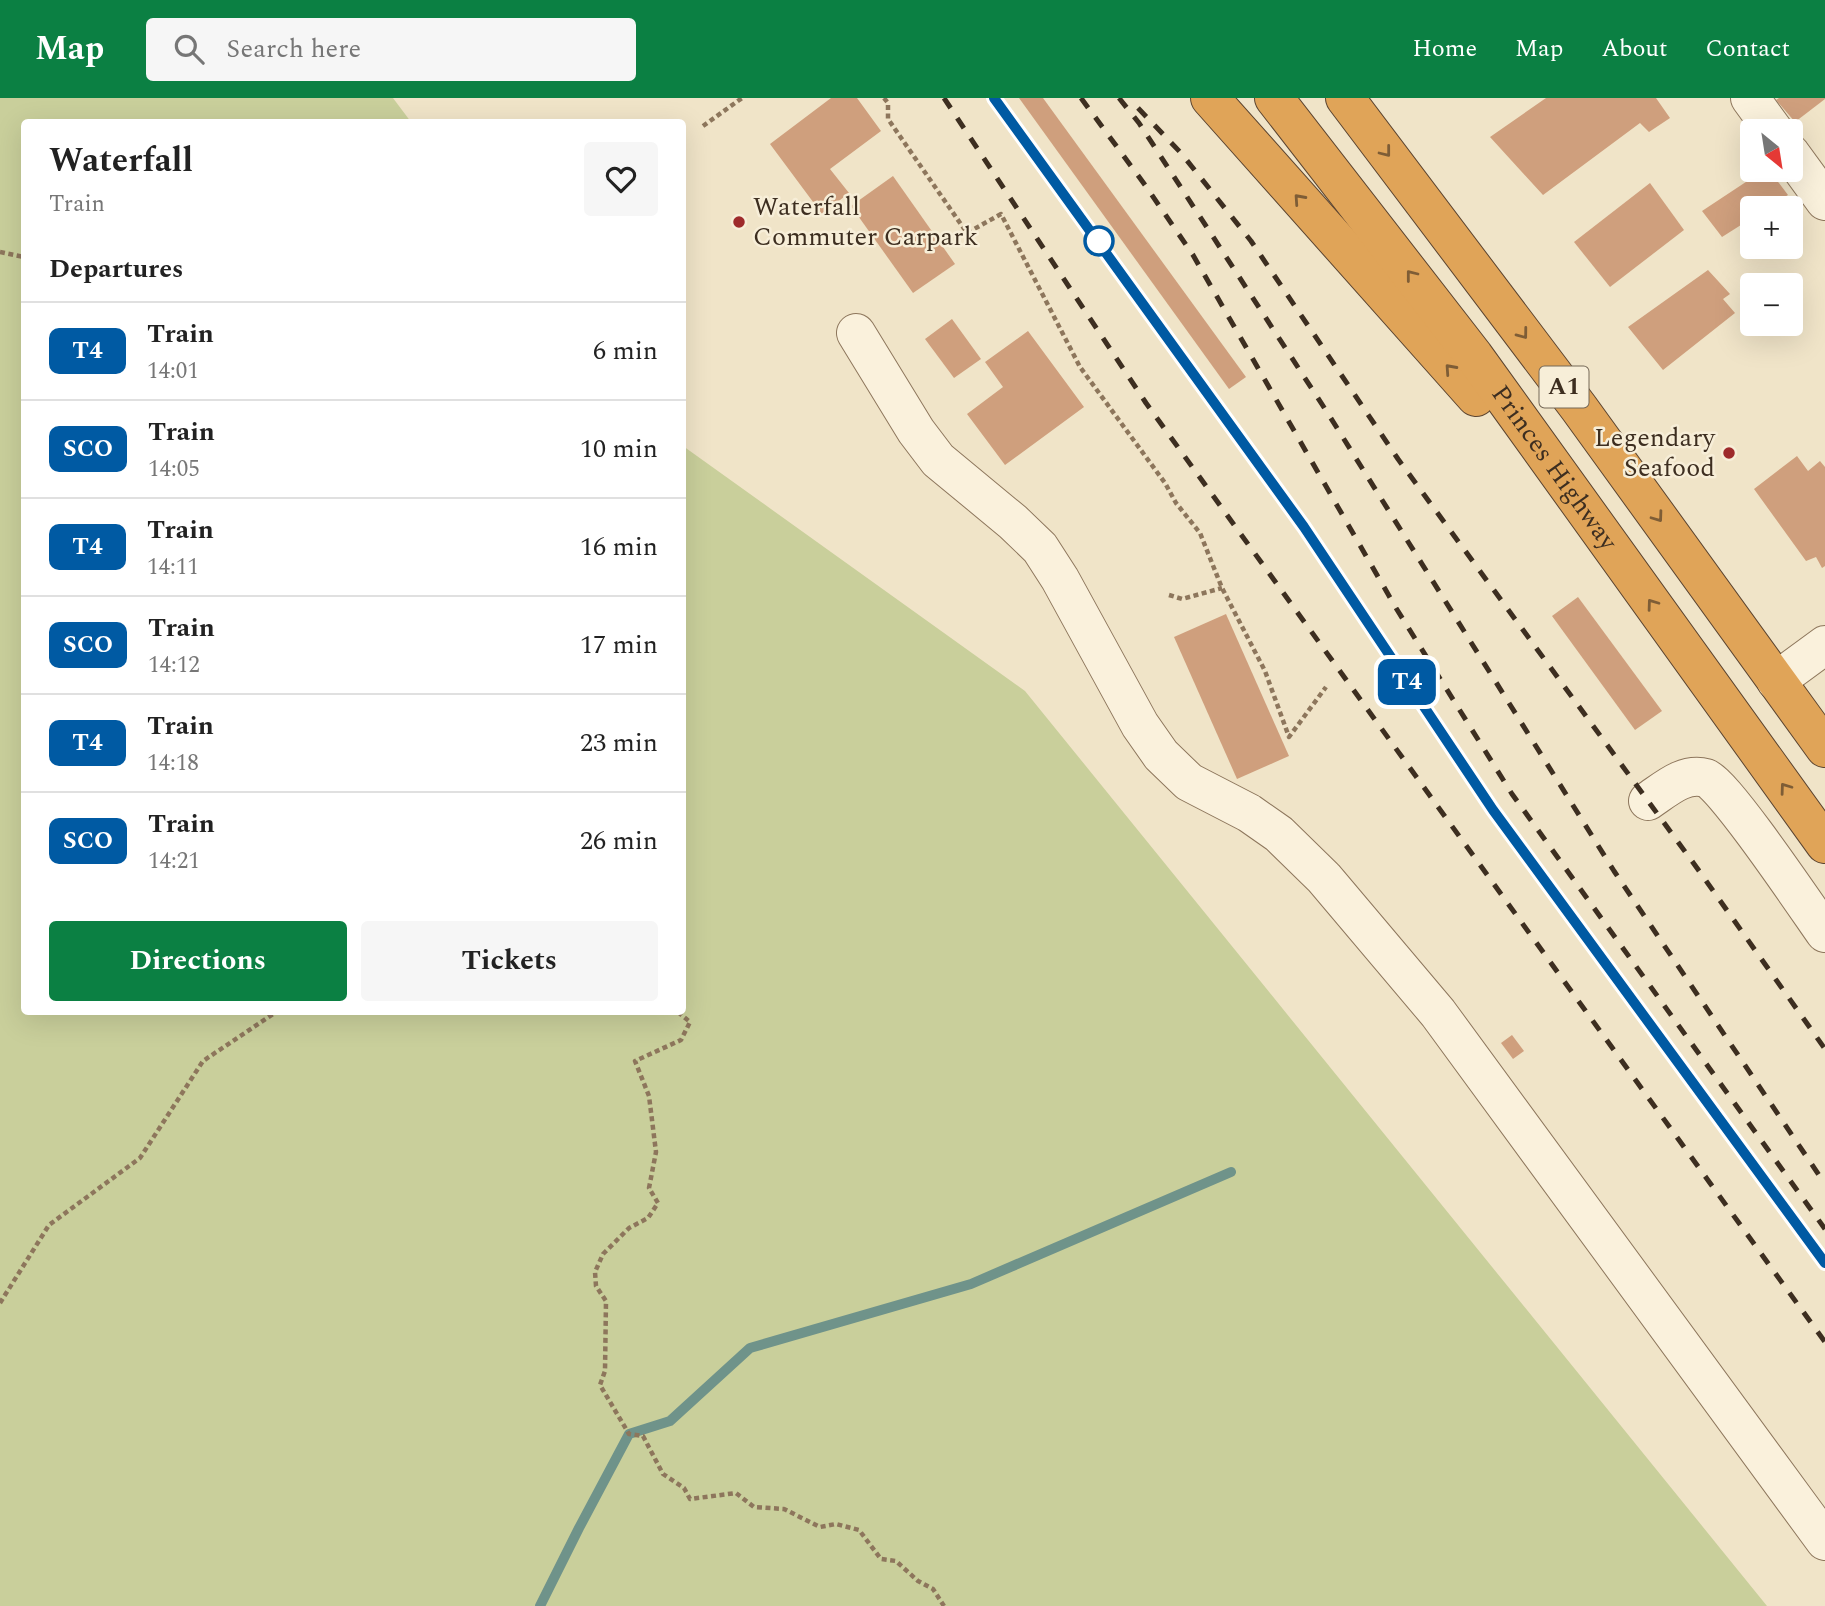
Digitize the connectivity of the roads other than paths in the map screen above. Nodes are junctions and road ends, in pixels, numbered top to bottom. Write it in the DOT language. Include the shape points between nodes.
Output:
graph roads {
  1 [pos="1210,98"];
  2 [pos="1274,98"];
  3 [pos="1345,98"];
  4 [pos="1750,98"];
  5 [pos="1765,119"];
  6 [pos="1803,171"];
  7 [pos="1825,201"];
  8 [pos="856,333"];
  9 [pos="1626,566"];
  10 [pos="1825,645"];
  11 [pos="1776,681"];
  12 [pos="1825,748"];
  13 [pos="1648,801"];
  14 [pos="1825,844"];
  15 [pos="1825,933"];
  16 [pos="1825,1541"];
  9 -- 1 [label="highway, one-way"];
  9 -- 2 [label="highway, Princes Highway / A1, one-way" via="1474,356"];
  3 -- 11 [label="highway, Princes Highway / A1, one-way" via="1580,408"];
  4 -- 5 [label="street"];
  6 -- 7 [label="street"];
  8 -- 16 [label="street" via="938,460 1040,548 1161,755 1189,782 1250,813 1279,834 1324,878 1438,1013"];
  14 -- 9 [label="highway, Princes Highway / A1, one-way"];
  10 -- 11 [label="street"];
  11 -- 12 [label="highway, Princes Highway / A1"];
  13 -- 15 [label="street" via="1688,776 1709,779"];
}
